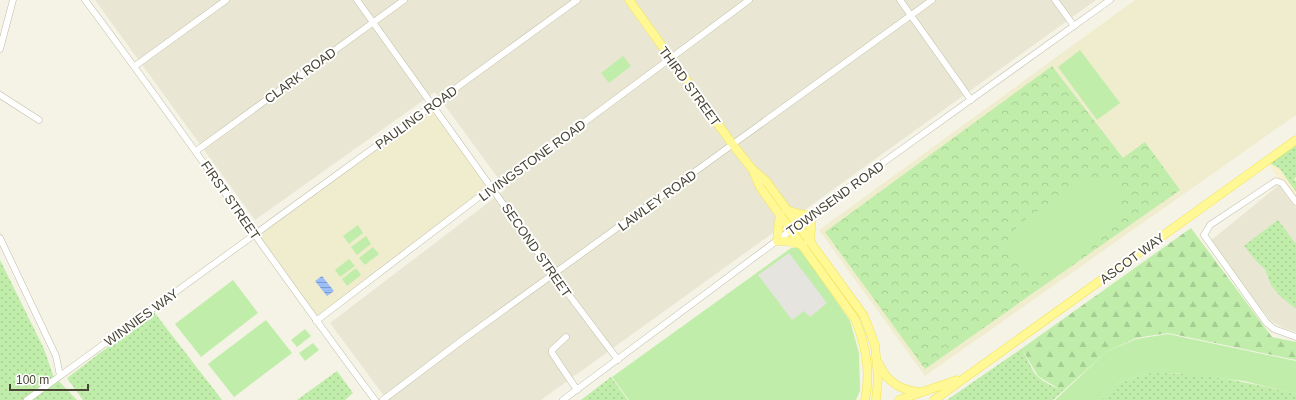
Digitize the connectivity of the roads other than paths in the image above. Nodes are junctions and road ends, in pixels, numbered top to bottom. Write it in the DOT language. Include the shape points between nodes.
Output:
graph roads {
  1 [pos="13,0"];
  2 [pos="85,0"];
  3 [pos="226,0"];
  4 [pos="357,0"];
  5 [pos="404,0"];
  6 [pos="577,0"];
  7 [pos="629,0"];
  8 [pos="749,0"];
  9 [pos="900,0"];
  10 [pos="932,0"];
  11 [pos="1055,0"];
  12 [pos="1110,0"];
  13 [pos="910,16"];
  14 [pos="373,22"];
  15 [pos="1074,26"];
  16 [pos="0,49"];
  17 [pos="670,58"];
  18 [pos="135,66"];
  19 [pos="0,95"];
  20 [pos="971,100"];
  21 [pos="433,105"];
  22 [pos="39,120"];
  23 [pos="1296,140"];
  24 [pos="733,145"];
  25 [pos="196,151"];
  26 [pos="492,187"];
  27 [pos="1296,202"];
  28 [pos="784,212"];
  29 [pos="812,215"];
  30 [pos="795,228"];
  31 [pos="254,234"];
  32 [pos="0,238"];
  33 [pos="777,241"];
  34 [pos="810,241"];
  35 [pos="802,245"];
  36 [pos="554,275"];
  37 [pos="316,321"];
  38 [pos="566,337"];
  39 [pos="1296,337"];
  40 [pos="867,358"];
  41 [pos="618,360"];
  42 [pos="877,360"];
  43 [pos="60,376"];
  44 [pos="967,376"];
  45 [pos="577,390"];
  46 [pos="922,392"];
  47 [pos="28,400"];
  48 [pos="375,400"];
  49 [pos="383,400"];
  50 [pos="563,400"];
  51 [pos="865,400"];
  52 [pos="875,400"];
  53 [pos="899,400"];
  54 [pos="934,400"];
  1 -- 16 [label="street"];
  2 -- 18 [label="street, FIRST STREET"];
  3 -- 18 [label="street"];
  4 -- 14 [label="street, SECOND STREET"];
  5 -- 14 [label="street, CLARK ROAD"];
  6 -- 21 [label="street, PAULING ROAD"];
  7 -- 17 [label="main road, THIRD STREET"];
  8 -- 17 [label="street, LIVINGSTONE ROAD"];
  9 -- 13 [label="street"];
  10 -- 13 [label="street, LAWLEY ROAD"];
  11 -- 15 [label="street"];
  12 -- 15 [label="street, TOWNSEND ROAD"];
  13 -- 20 [label="street"];
  13 -- 24 [label="street, LAWLEY ROAD"];
  14 -- 21 [label="street, SECOND STREET"];
  14 -- 25 [label="street, CLARK ROAD"];
  15 -- 20 [label="street, TOWNSEND ROAD"];
  17 -- 24 [label="main road, THIRD STREET"];
  17 -- 26 [label="street, LIVINGSTONE ROAD" via="570,133"];
  18 -- 25 [label="street, FIRST STREET"];
  19 -- 22 [label="street"];
  20 -- 29 [label="street, TOWNSEND ROAD"];
  21 -- 26 [label="street, SECOND STREET"];
  21 -- 31 [label="street, PAULING ROAD"];
  23 -- 44 [label="main road, ASCOT WAY"];
  24 -- 28 [label="main road, THIRD STREET" via="753,170 766,181"];
  24 -- 36 [label="street, LAWLEY ROAD"];
  25 -- 31 [label="street, FIRST STREET"];
  26 -- 36 [label="street, SECOND STREET"];
  26 -- 37 [label="street, LIVINGSTONE ROAD"];
  27 -- 39 [label="street" via="1282,183 1276,181 1210,225 1204,235 1266,322 1274,329"];
  28 -- 29 [label="main road"];
  28 -- 30 [label="main road, THIRD STREET"];
  28 -- 33 [label="main road"];
  29 -- 30 [label="street, TOWNSEND ROAD"];
  29 -- 34 [label="main road"];
  30 -- 33 [label="street, TOWNSEND ROAD"];
  30 -- 34 [label="main road"];
  30 -- 35 [label="main road"];
  31 -- 37 [label="street, FIRST STREET"];
  31 -- 43 [label="street, WINNIES WAY"];
  32 -- 43 [label="street" via="56,356"];
  33 -- 35 [label="main road"];
  33 -- 41 [label="street, TOWNSEND ROAD"];
  34 -- 42 [label="main road" via="864,316"];
  35 -- 40 [label="main road" via="855,319"];
  36 -- 41 [label="street, SECOND STREET"];
  36 -- 49 [label="street, LAWLEY ROAD"];
  37 -- 48 [label="street, FIRST STREET"];
  38 -- 45 [label="street" via="552,353"];
  40 -- 51 [label="main road"];
  40 -- 52 [label="main road" via="872,368"];
  41 -- 45 [label="street, TOWNSEND ROAD"];
  42 -- 46 [label="main road" via="883,374 891,382 910,391"];
  42 -- 52 [label="main road"];
  43 -- 47 [label="street, WINNIES WAY"];
  44 -- 46 [label="main road"];
  44 -- 54 [label="main road, ASCOT WAY"];
  45 -- 50 [label="street, TOWNSEND ROAD"];
  46 -- 53 [label="main road"];
}
